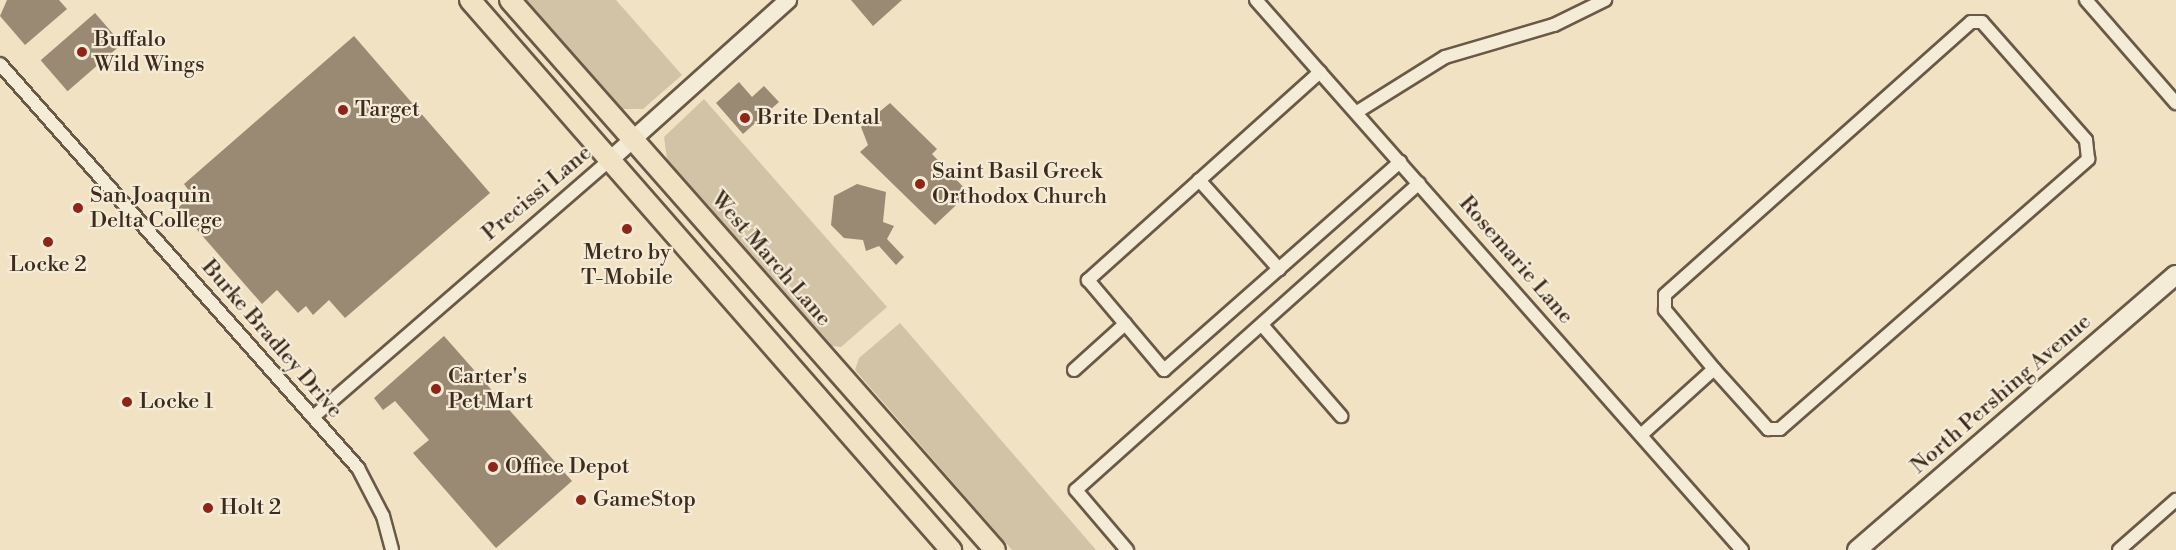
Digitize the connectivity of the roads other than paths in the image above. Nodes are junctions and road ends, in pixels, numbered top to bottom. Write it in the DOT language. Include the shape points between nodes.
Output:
graph roads {
  1 [pos="470,0"];
  2 [pos="510,0"];
  3 [pos="789,0"];
  4 [pos="1256,0"];
  5 [pos="1605,0"];
  6 [pos="2086,0"];
  7 [pos="0,64"];
  8 [pos="1320,72"];
  9 [pos="2176,104"];
  10 [pos="1357,112"];
  11 [pos="634,139"];
  12 [pos="611,159"];
  13 [pos="1400,162"];
  14 [pos="1199,180"];
  15 [pos="1419,183"];
  16 [pos="1279,269"];
  17 [pos="2176,274"];
  18 [pos="1125,324"];
  19 [pos="1262,325"];
  20 [pos="1714,369"];
  21 [pos="1074,370"];
  22 [pos="1341,416"];
  23 [pos="313,417"];
  24 [pos="1641,435"];
  25 [pos="2176,500"];
  26 [pos="392,550"];
  27 [pos="951,550"];
  28 [pos="995,550"];
  29 [pos="1127,550"];
  30 [pos="1742,550"];
  31 [pos="1857,550"];
  32 [pos="2119,550"];
  1 -- 12 [label="main road"];
  2 -- 11 [label="main road, West March Lane"];
  3 -- 11 [label="street, Precissi Lane"];
  4 -- 8 [label="street, Rosemarie Lane"];
  5 -- 10 [label="street" via="1554,25 1444,57"];
  6 -- 9 [label="street"];
  7 -- 23 [label="street, Burke Bradley Drive"];
  8 -- 10 [label="street, Rosemarie Lane"];
  8 -- 14 [label="street"];
  10 -- 13 [label="street, Rosemarie Lane"];
  11 -- 12 [label="street, Precissi Lane"];
  11 -- 28 [label="main road, West March Lane"];
  12 -- 23 [label="street, Precissi Lane"];
  12 -- 27 [label="main road"];
  13 -- 15 [label="street, Rosemarie Lane"];
  13 -- 16 [label="street"];
  14 -- 16 [label="street"];
  14 -- 18 [label="street" via="1088,280"];
  15 -- 19 [label="street"];
  15 -- 24 [label="street, Rosemarie Lane"];
  16 -- 18 [label="street" via="1164,370"];
  17 -- 31 [label="main road, North Pershing Avenue"];
  18 -- 21 [label="street"];
  19 -- 22 [label="street"];
  19 -- 29 [label="street" via="1076,490"];
  20 -- 20 [label="street" via="1768,429 1780,429 2088,159 2086,140 1982,22 1971,22 1665,295 1665,310"];
  20 -- 24 [label="street"];
  23 -- 26 [label="street, Burke Bradley Drive" via="371,491"];
  24 -- 30 [label="street, Rosemarie Lane"];
  25 -- 32 [label="street"];
}
